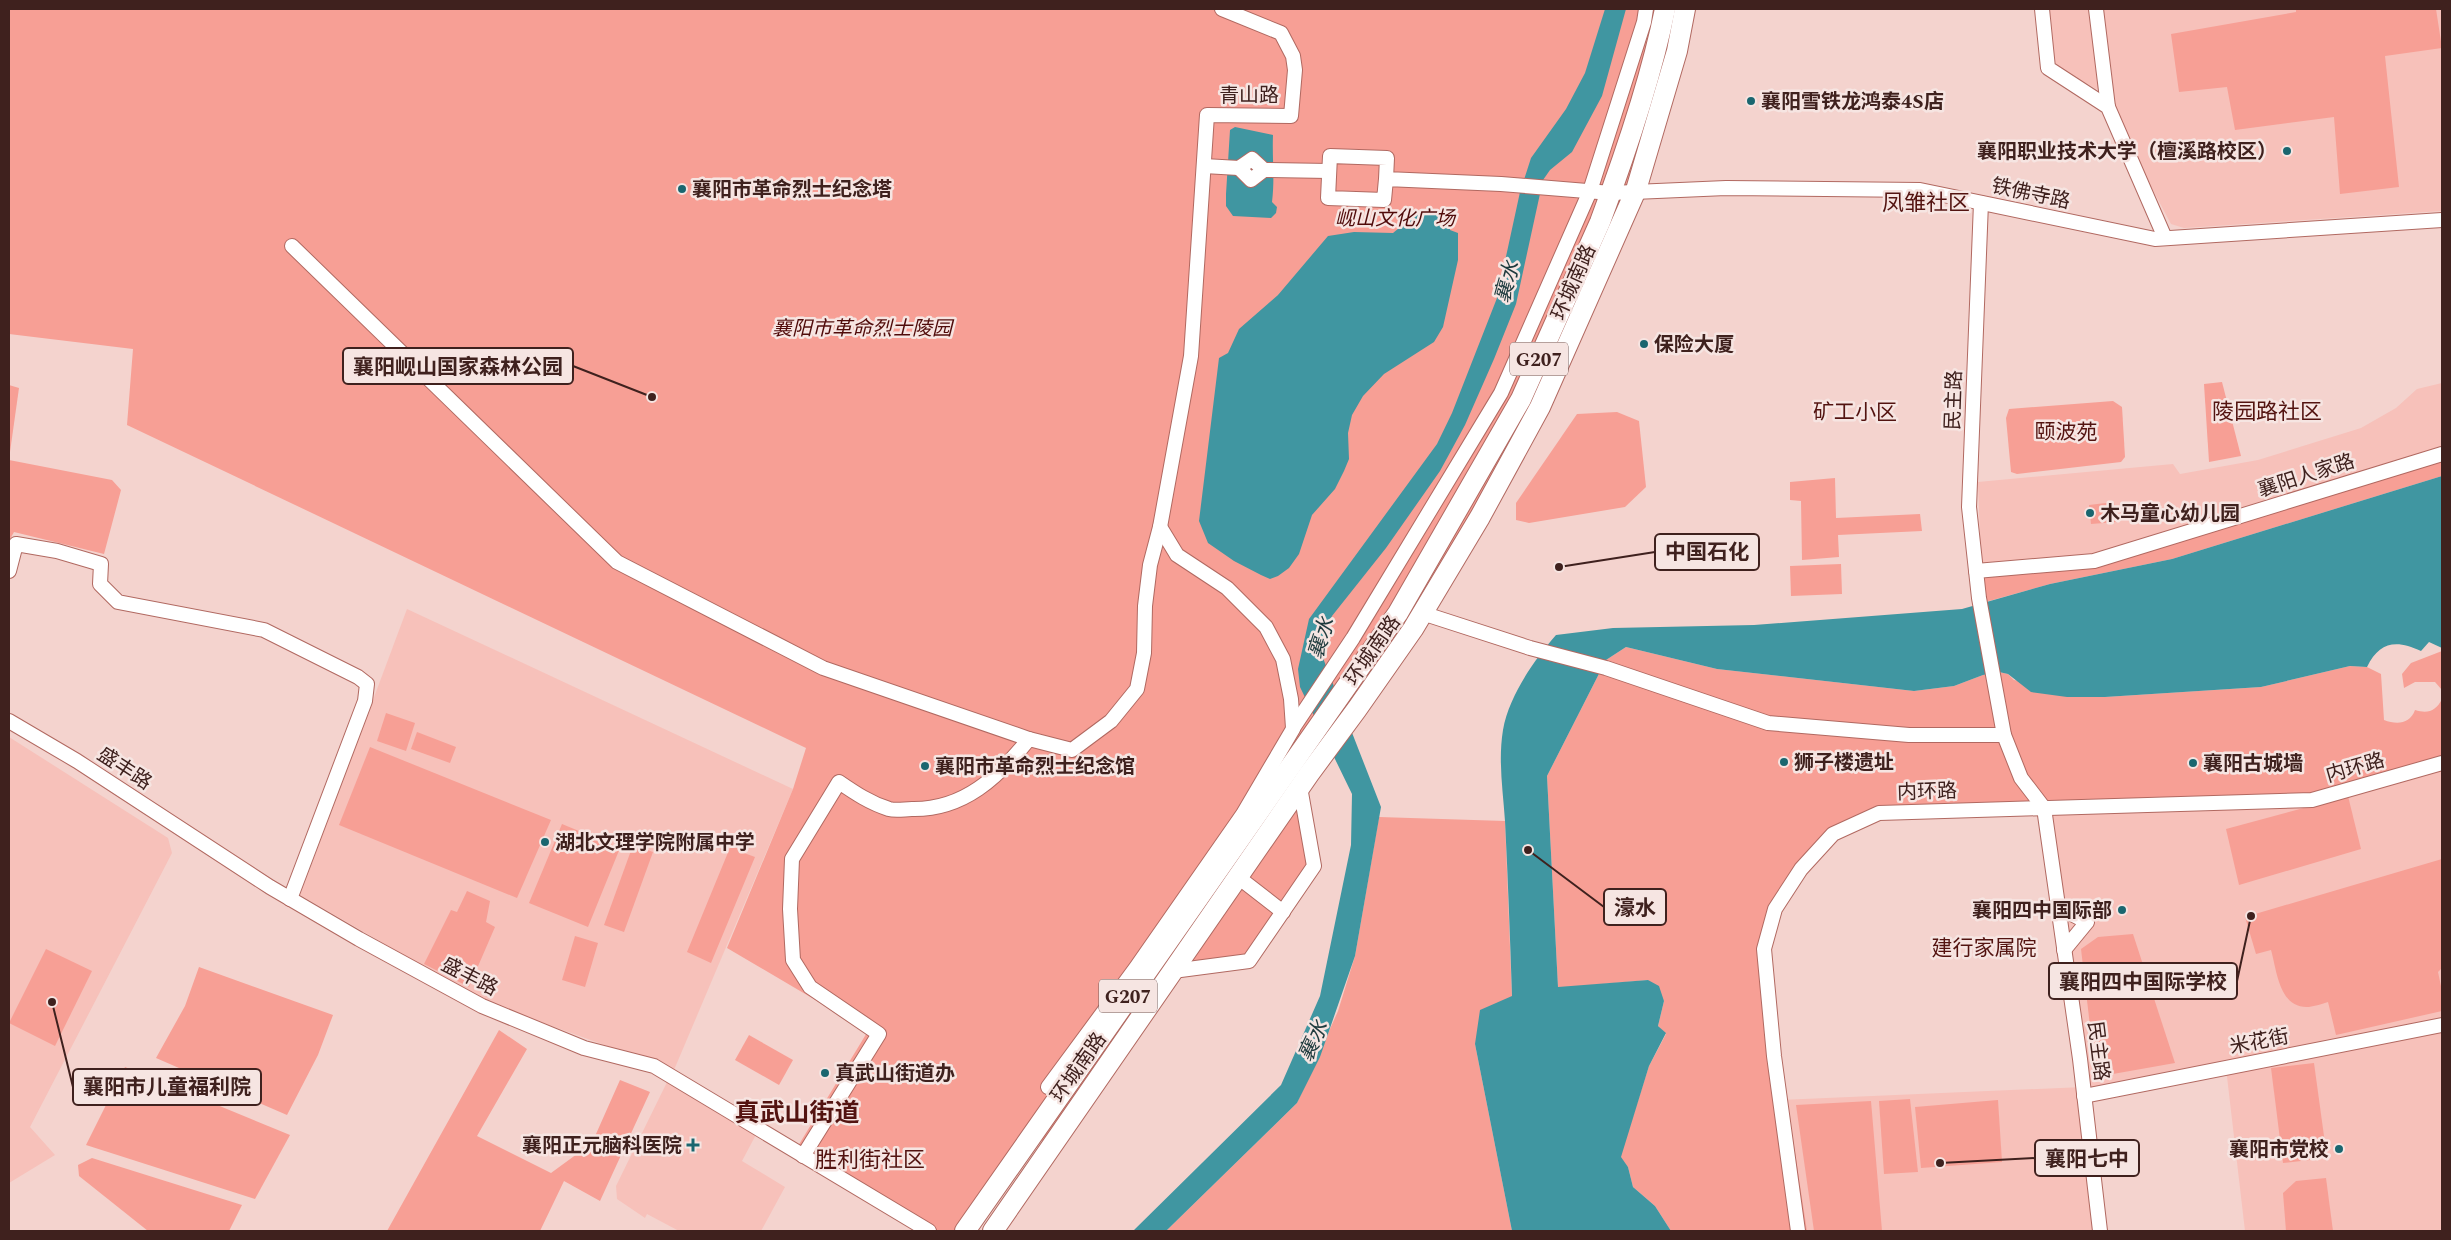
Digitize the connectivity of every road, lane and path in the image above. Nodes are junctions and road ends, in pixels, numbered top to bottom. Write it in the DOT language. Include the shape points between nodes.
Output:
graph roads {
  1 [pos="1222,9"];
  2 [pos="1646,9"];
  3 [pos="1665,9"];
  4 [pos="1686,9"];
  5 [pos="2042,9"];
  6 [pos="2096,9"];
  7 [pos="2108,107"];
  8 [pos="1204,166"];
  9 [pos="1329,170"];
  10 [pos="1386,179"];
  11 [pos="1636,190"];
  12 [pos="1590,191"];
  13 [pos="1611,193"];
  14 [pos="1981,203"];
  15 [pos="2442,220"];
  16 [pos="2165,238"];
  17 [pos="292,246"];
  18 [pos="2442,454"];
  19 [pos="1160,527"];
  20 [pos="9,571"];
  21 [pos="1976,571"];
  22 [pos="1422,613"];
  23 [pos="9,721"];
  24 [pos="1293,729"];
  25 [pos="2004,735"];
  26 [pos="1028,738"];
  27 [pos="2442,763"];
  28 [pos="1304,781"];
  29 [pos="2044,808"];
  30 [pos="1238,877"];
  31 [pos="290,899"];
  32 [pos="2058,907"];
  33 [pos="1283,912"];
  34 [pos="2064,950"];
  35 [pos="1173,971"];
  36 [pos="2442,1024"];
  37 [pos="1048,1087"];
  38 [pos="2084,1096"];
  39 [pos="803,1156"];
  40 [pos="929,1231"];
  41 [pos="965,1231"];
  42 [pos="993,1231"];
  43 [pos="1798,1231"];
  44 [pos="2100,1231"];
  1 -- 8 [label="street, 青山路" via="1281,33 1293,56 1295,70 1292,116 1207,115"];
  2 -- 12 [label="street"];
  3 -- 13 [label="highway, 环城南路 / G207"];
  4 -- 11 [label="highway, 环城南路" via="1677,51"];
  5 -- 7 [label="street" via="2048,68"];
  6 -- 7 [label="street"];
  7 -- 16 [label="street"];
  8 -- 9 [label="street" via="1239,168 1252,159 1268,170"];
  8 -- 19 [label="street" via="1191,356"];
  9 -- 10 [label="street" via="1330,156 1387,158"];
  9 -- 10 [label="street" via="1328,198 1384,200"];
  10 -- 12 [label="street, 铁佛寺路"];
  11 -- 13 [label="street, 铁佛寺路"];
  11 -- 14 [label="street, 铁佛寺路" via="1920,190"];
  11 -- 22 [label="highway, 环城南路" via="1540,407 1480,517"];
  12 -- 13 [label="street, 铁佛寺路"];
  12 -- 24 [label="street" via="1501,393"];
  13 -- 41 [label="highway, 环城南路 / G207" via="1521,399 1398,613"];
  14 -- 16 [label="street, 铁佛寺路"];
  14 -- 21 [label="street, 民主路" via="1969,507"];
  15 -- 16 [label="street, 铁佛寺路"];
  17 -- 26 [label="street" via="617,562 823,668"];
  18 -- 21 [label="street, 襄阳人家路" via="2094,561"];
  19 -- 24 [label="street" via="1177,555 1227,588 1266,627 1283,659"];
  19 -- 26 [label="street" via="1150,565 1144,652 1137,689 1111,721 1072,750"];
  20 -- 31 [label="street" via="16,544 57,551 101,564 100,584 118,602 264,630 367,684 365,701"];
  21 -- 25 [label="street, 民主路"];
  22 -- 25 [label="street" via="1530,648 1606,668 1768,723 1909,735"];
  22 -- 28 [label="highway, 环城南路" via="1358,709"];
  23 -- 31 [label="street, 盛丰路" via="77,761"];
  24 -- 37 [label="street" via="1243,814"];
  25 -- 29 [label="street, 民主路" via="2022,778"];
  26 -- 39 [label="street" via="1007,766 973,794 943,806 925,810 892,809 866,800 839,782 792,860 793,960 810,987 879,1034"];
  27 -- 29 [label="street, 内环路" via="2312,800"];
  28 -- 30 [label="highway, 环城南路"];
  28 -- 33 [label="street" via="1314,866"];
  29 -- 32 [label="street, 民主路"];
  29 -- 43 [label="street, 内环路" via="1879,813 1833,834 1800,869 1775,909 1764,949 1774,1056"];
  30 -- 33 [label="street"];
  30 -- 35 [label="highway, 环城南路"];
  31 -- 39 [label="street, 盛丰路" via="482,1006 584,1048 654,1066"];
  32 -- 34 [label="street, 民主路"];
  32 -- 34 [label="street" via="2086,922"];
  33 -- 35 [label="street" via="1249,961"];
  34 -- 38 [label="street, 民主路"];
  35 -- 42 [label="highway, 环城南路"];
  36 -- 38 [label="street, 米花街"];
  38 -- 44 [label="street, 民主路"];
  39 -- 40 [label="street, 盛丰路"];
}
